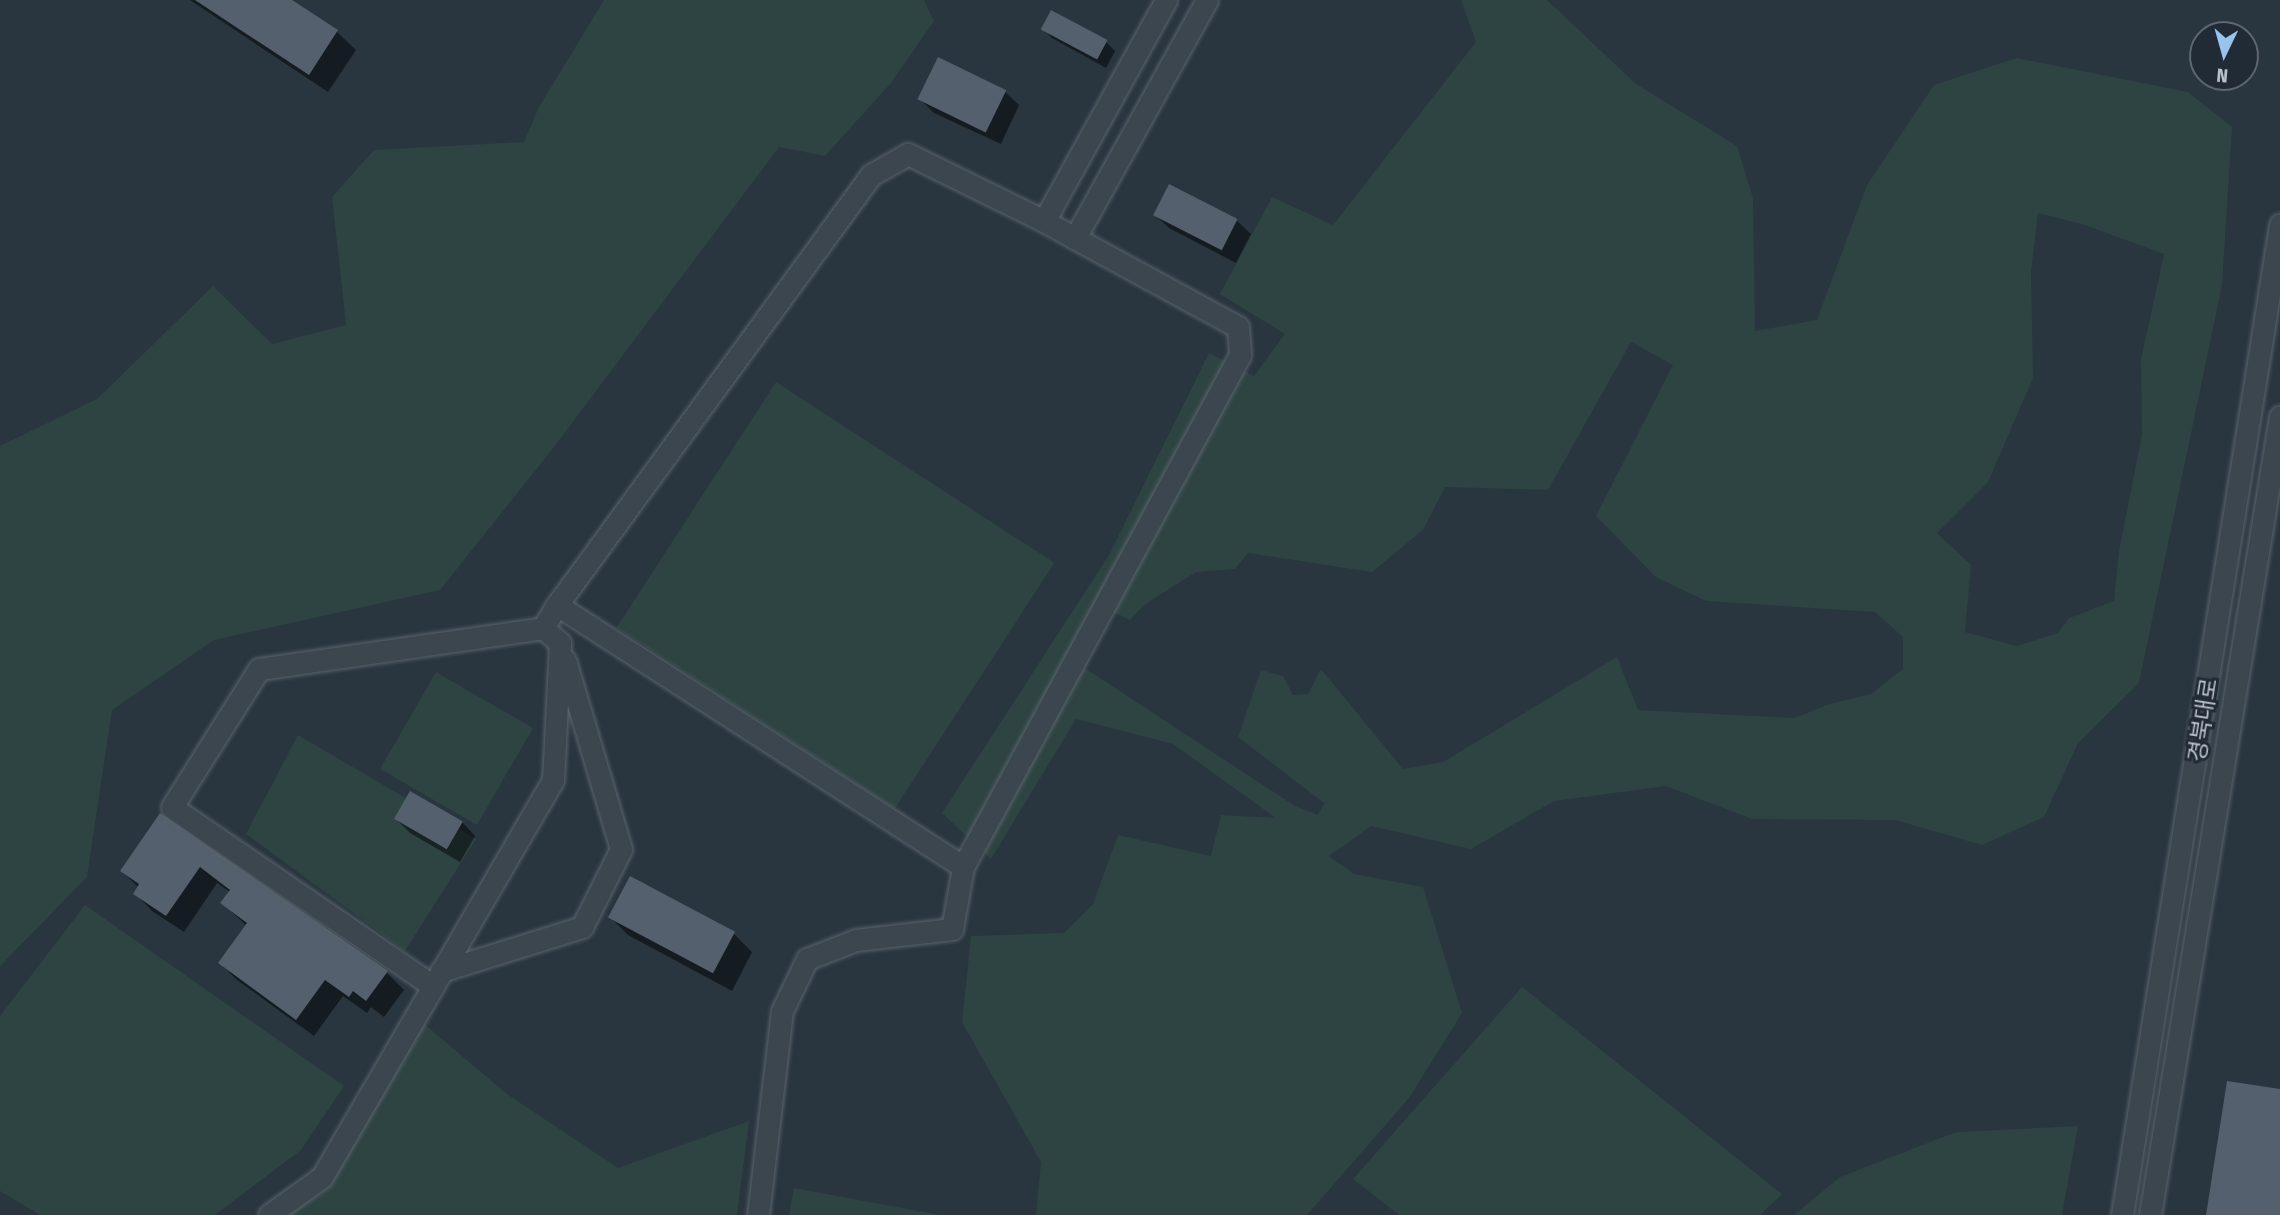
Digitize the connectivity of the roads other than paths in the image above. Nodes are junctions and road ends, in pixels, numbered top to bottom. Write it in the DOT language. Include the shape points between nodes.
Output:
graph roads {
  1 [pos="1166,0"];
  2 [pos="1207,0"];
  3 [pos="1044,221"];
  4 [pos="2280,225"];
  5 [pos="1075,238"];
  6 [pos="2280,417"];
  7 [pos="557,605"];
  8 [pos="543,628"];
  9 [pos="560,643"];
  10 [pos="964,867"];
  11 [pos="437,979"];
  12 [pos="269,1215"];
  13 [pos="758,1215"];
  14 [pos="2122,1215"];
  15 [pos="2150,1215"];
  1 -- 3 [label="street"];
  2 -- 5 [label="street"];
  3 -- 5 [label="street"];
  3 -- 7 [label="street" via="908,154 871,175"];
  4 -- 14 [label="street, 경북대로"];
  5 -- 10 [label="street" via="1238,327 1240,355"];
  6 -- 15 [label="street, 경북대로"];
  7 -- 8 [label="street"];
  7 -- 10 [label="street"];
  8 -- 9 [label="street"];
  8 -- 11 [label="street" via="259,669 172,807"];
  9 -- 11 [label="street" via="553,779"];
  9 -- 11 [label="street" via="621,849 582,927"];
  10 -- 13 [label="street" via="952,929 856,940 807,958 782,1011"];
  11 -- 12 [label="street" via="322,1177"];
}
